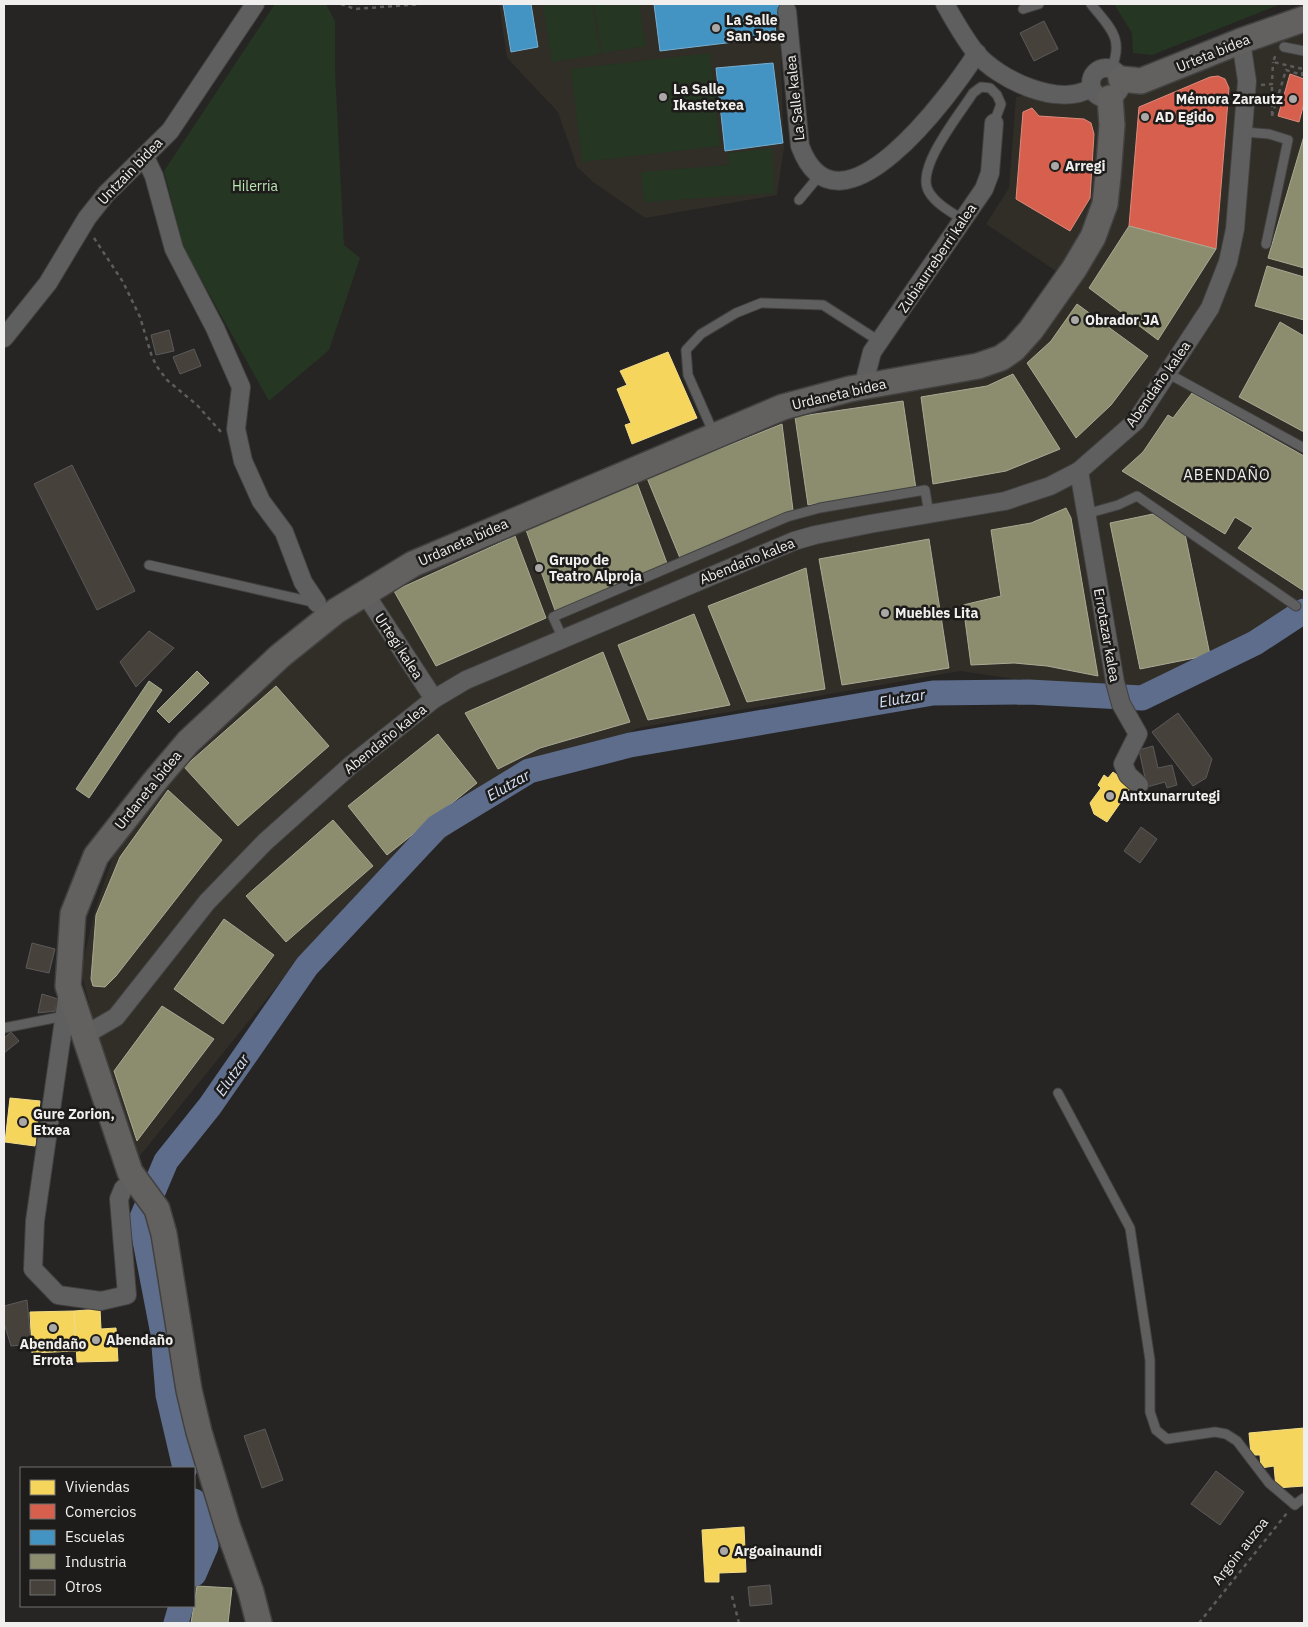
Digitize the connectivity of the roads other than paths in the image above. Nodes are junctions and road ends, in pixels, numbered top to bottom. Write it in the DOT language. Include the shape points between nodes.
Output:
graph roads {
  1 [pos="255,4"];
  2 [pos="945,4"];
  3 [pos="1039,4"];
  4 [pos="1091,4"];
  5 [pos="1023,9"];
  6 [pos="787,10"];
  7 [pos="1304,20"];
  8 [pos="1241,41"];
  9 [pos="1284,47"];
  10 [pos="1304,51"];
  11 [pos="977,53"];
  12 [pos="1108,83"];
  13 [pos="994,123"];
  14 [pos="1244,132"];
  15 [pos="145,157"];
  16 [pos="819,176"];
  17 [pos="798,200"];
  18 [pos="962,219"];
  19 [pos="1266,244"];
  20 [pos="4,338"];
  21 [pos="879,341"];
  22 [pos="1167,373"];
  23 [pos="863,387"];
  24 [pos="714,434"];
  25 [pos="1304,448"];
  26 [pos="1079,471"];
  27 [pos="929,514"];
  28 [pos="1086,514"];
  29 [pos="149,566"];
  30 [pos="364,592"];
  31 [pos="1296,606"];
  32 [pos="323,610"];
  33 [pos="564,639"];
  34 [pos="434,699"];
  35 [pos="1140,785"];
  36 [pos="68,986"];
  37 [pos="64,1016"];
  38 [pos="4,1028"];
  39 [pos="85,1035"];
  40 [pos="1058,1093"];
  41 [pos="136,1183"];
  42 [pos="1299,1502"];
  43 [pos="258,1623"];
  1 -- 15 [label="street, Untzain bidea" via="170,131"];
  2 -- 11 [label="street"];
  3 -- 5 [label="lane"];
  4 -- 12 [label="lane" via="1116,36 1117,51"];
  6 -- 16 [label="street, La Salle kalea" via="800,146 805,161"];
  7 -- 8 [label="street, Urteta bidea"];
  8 -- 12 [label="street, Urteta bidea" via="1141,81"];
  8 -- 14 [label="street, Abendaño kalea" via="1247,85"];
  9 -- 10 [label="lane"];
  11 -- 12 [label="street" via="992,68 1014,81 1042,91 1077,93"];
  11 -- 16 [label="street" via="920,130 887,159 857,178 835,182"];
  12 -- 23 [label="street, Urdaneta bidea" via="1112,125 1100,219 1084,254 1031,330 1001,358 978,366"];
  13 -- 18 [label="street, Zubiaurreberri kalea" via="990,172 984,189"];
  13 -- 18 [label="lane" via="1001,104 990,88 981,88 973,93 928,164 925,179 928,192"];
  14 -- 19 [label="lane" via="1269,134 1288,140"];
  14 -- 22 [label="street, Abendaño kalea" via="1236,229 1228,262 1210,308"];
  15 -- 20 [label="street, Untzain bidea" via="106,194 85,220 48,282"];
  15 -- 32 [label="street" via="154,176 174,249 241,387 236,429 239,448 262,501 284,532 303,582"];
  16 -- 17 [label="lane"];
  18 -- 21 [label="street, Zubiaurreberri kalea"];
  21 -- 23 [label="street, Zubiaurreberri kalea" via="872,352"];
  21 -- 24 [label="lane" via="823,305 761,303 736,313 701,334 686,350 688,374"];
  22 -- 25 [label="lane"];
  22 -- 26 [label="street, Abendaño kalea" via="1136,421"];
  23 -- 24 [label="street, Urdaneta bidea" via="783,407"];
  24 -- 30 [label="street, Urdaneta bidea" via="420,561"];
  26 -- 27 [label="street, Abendaño kalea" via="1050,486 1005,501"];
  26 -- 28 [label="street, Errotazar kalea"];
  27 -- 33 [label="street, Abendaño kalea" via="815,534 794,541"];
  27 -- 33 [label="lane" via="925,490 787,517 553,617"];
  28 -- 31 [label="lane" via="1137,496"];
  28 -- 35 [label="street, Errotazar kalea" via="1115,682 1121,704 1138,734 1123,764 1128,775"];
  29 -- 32 [label="lane"];
  30 -- 32 [label="street, Urdaneta bidea"];
  30 -- 34 [label="street, Urtegi kalea"];
  32 -- 36 [label="street, Urdaneta bidea" via="274,662 188,742 96,856 73,914"];
  33 -- 34 [label="street, Abendaño kalea" via="466,680"];
  34 -- 39 [label="street, Abendaño kalea" via="351,765 265,842 207,902 116,1017"];
  36 -- 37 [label="street"];
  36 -- 39 [label="street, Urdaneta bidea"];
  37 -- 38 [label="lane"];
  37 -- 41 [label="street" via="35,1222 33,1270 58,1295 101,1301 127,1295 118,1199 123,1189"];
  39 -- 41 [label="street, Urdaneta bidea"];
  40 -- 42 [label="lane" via="1130,1228 1150,1360 1150,1412 1156,1430 1167,1439 1215,1432 1226,1434 1237,1441 1269,1483"];
  41 -- 43 [label="street, Urdaneta bidea" via="157,1209 164,1234 189,1390 199,1432"];
}
